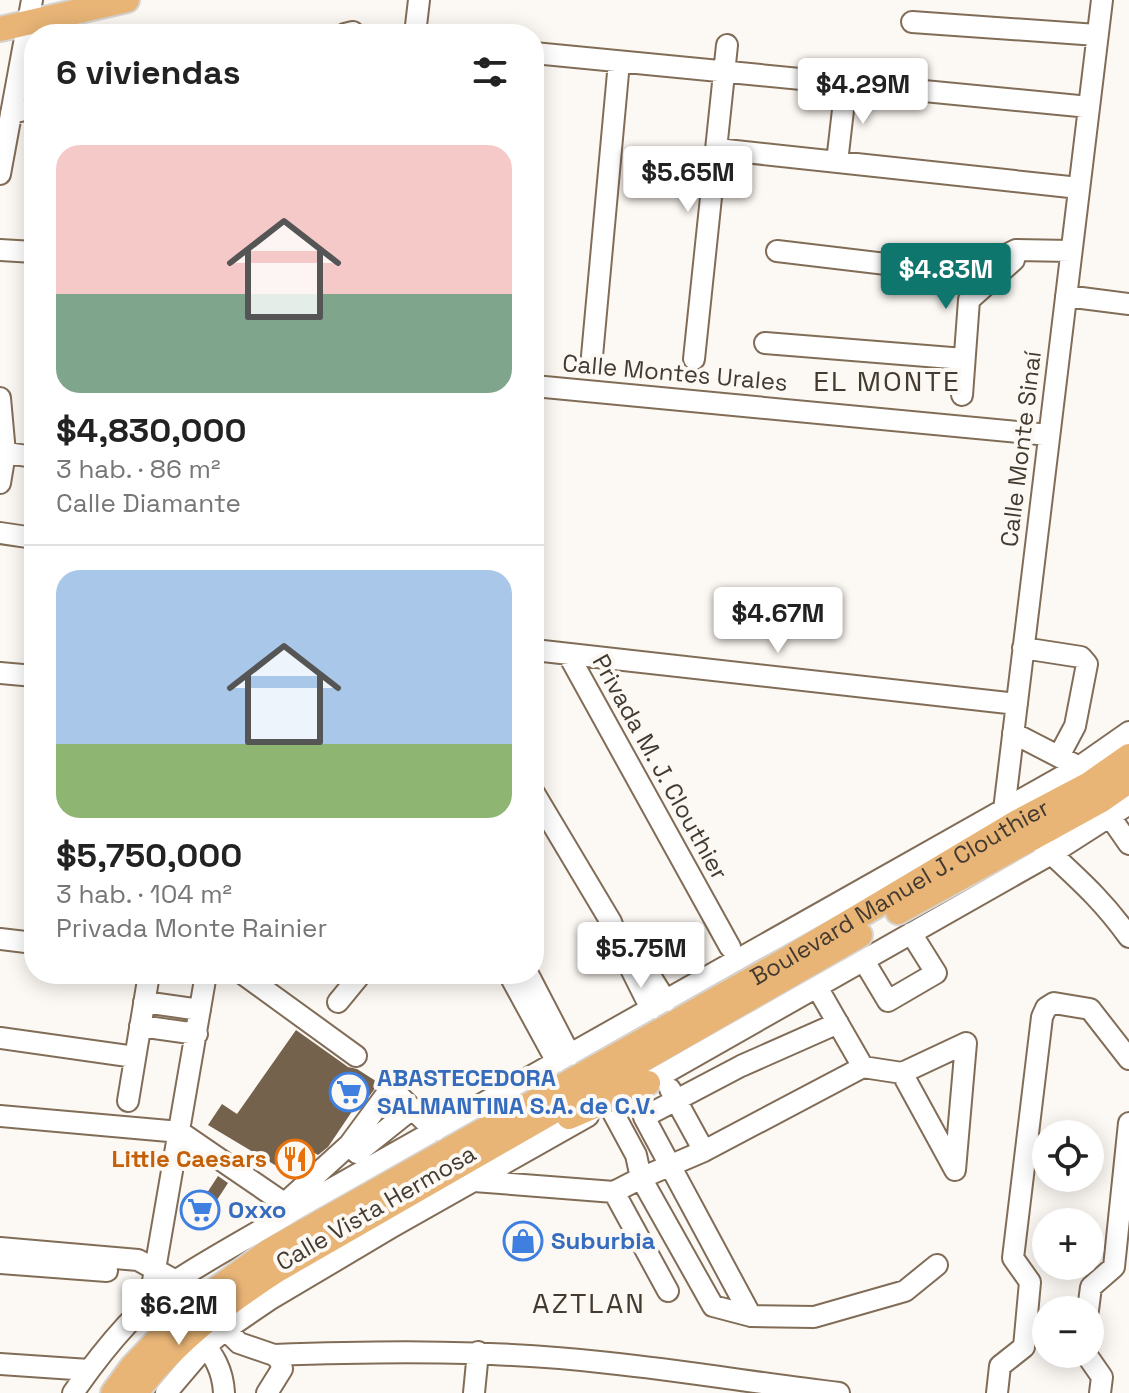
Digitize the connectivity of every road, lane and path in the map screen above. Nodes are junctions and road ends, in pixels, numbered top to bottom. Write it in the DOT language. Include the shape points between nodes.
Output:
graph roads {
  1 [pos="127,0"];
  2 [pos="419,0"];
  3 [pos="1102,0"];
  4 [pos="30,11"];
  5 [pos="912,22"];
  6 [pos="416,24"];
  7 [pos="0,29"];
  8 [pos="1097,35"];
  9 [pos="24,43"];
  10 [pos="727,45"];
  11 [pos="544,54"];
  12 [pos="619,62"];
  13 [pos="725,72"];
  14 [pos="846,84"];
  15 [pos="1089,107"];
  16 [pos="24,110"];
  17 [pos="11,113"];
  18 [pos="717,149"];
  19 [pos="837,162"];
  20 [pos="0,174"];
  21 [pos="1079,188"];
  22 [pos="0,250"];
  23 [pos="24,251"];
  24 [pos="777,251"];
  25 [pos="1012,255"];
  26 [pos="1071,256"];
  27 [pos="1066,296"];
  28 [pos="1129,304"];
  29 [pos="765,343"];
  30 [pos="592,356"];
  31 [pos="694,359"];
  32 [pos="964,359"];
  33 [pos="544,387"];
  34 [pos="962,395"];
  35 [pos="0,398"];
  36 [pos="1049,435"];
  37 [pos="2,452"];
  38 [pos="24,455"];
  39 [pos="0,483"];
  40 [pos="0,533"];
  41 [pos="24,537"];
  42 [pos="1023,648"];
  43 [pos="544,651"];
  44 [pos="568,654"];
  45 [pos="0,673"];
  46 [pos="24,675"];
  47 [pos="1017,704"];
  48 [pos="1129,732"];
  49 [pos="1013,733"];
  50 [pos="1059,756"];
  51 [pos="1129,756"];
  52 [pos="1129,781"];
  53 [pos="1094,792"];
  54 [pos="1129,804"];
  55 [pos="544,810"];
  56 [pos="1026,831"];
  57 [pos="1129,844"];
  58 [pos="911,933"];
  59 [pos="1128,935"];
  60 [pos="0,939"];
  61 [pos="24,942"];
  62 [pos="730,947"];
  63 [pos="864,961"];
  64 [pos="147,984"];
  65 [pos="204,984"];
  66 [pos="257,984"];
  67 [pos="350,984"];
  68 [pos="515,984"];
  69 [pos="532,984"];
  70 [pos="817,987"];
  71 [pos="144,1002"];
  72 [pos="338,1002"];
  73 [pos="658,1005"];
  74 [pos="200,1010"];
  75 [pos="838,1023"];
  76 [pos="140,1026"];
  77 [pos="1121,1033"];
  78 [pos="197,1034"];
  79 [pos="0,1038"];
  80 [pos="356,1056"];
  81 [pos="135,1057"];
  82 [pos="563,1059"];
  83 [pos="1129,1059"];
  84 [pos="863,1067"];
  85 [pos="902,1073"];
  86 [pos="655,1079"];
  87 [pos="676,1100"];
  88 [pos="128,1101"];
  89 [pos="609,1105"];
  90 [pos="412,1109"];
  91 [pos="0,1116"];
  92 [pos="1129,1123"];
  93 [pos="435,1131"];
  94 [pos="180,1132"];
  95 [pos="510,1136"];
  96 [pos="704,1151"];
  97 [pos="359,1155"];
  98 [pos="670,1164"];
  99 [pos="641,1178"];
  100 [pos="474,1181"];
  101 [pos="614,1192"];
  102 [pos="289,1207"];
  103 [pos="0,1248"];
  104 [pos="0,1263"];
  105 [pos="937,1265"];
  106 [pos="163,1281"];
  107 [pos="668,1291"];
  108 [pos="1090,1296"];
  109 [pos="751,1316"];
  110 [pos="203,1323"];
  111 [pos="478,1352"];
  112 [pos="274,1355"];
  113 [pos="0,1364"];
  114 [pos="1096,1368"];
  115 [pos="89,1370"];
  116 [pos="738,1387"];
  117 [pos="73,1393"];
  118 [pos="113,1393"];
  119 [pos="136,1393"];
  120 [pos="166,1393"];
  121 [pos="224,1393"];
  122 [pos="267,1393"];
  123 [pos="474,1393"];
  124 [pos="839,1393"];
  125 [pos="997,1393"];
  126 [pos="1100,1393"];
  1 -- 4 [label="main road"];
  2 -- 6 [label="street"];
  3 -- 8 [label="street, Calle Monte Sinaí"];
  4 -- 7 [label="main road"];
  5 -- 8 [label="street"];
  8 -- 15 [label="street, Calle Monte Sinaí"];
  9 -- 17 [label="street"];
  10 -- 13 [label="street"];
  11 -- 12 [label="street"];
  12 -- 13 [label="street"];
  12 -- 30 [label="street"];
  13 -- 14 [label="street"];
  13 -- 18 [label="street"];
  14 -- 15 [label="street"];
  14 -- 19 [label="street"];
  15 -- 21 [label="street, Calle Monte Sinaí"];
  16 -- 17 [label="street"];
  17 -- 20 [label="street"];
  18 -- 19 [label="street"];
  18 -- 31 [label="street"];
  19 -- 21 [label="street"];
  21 -- 26 [label="street, Calle Monte Sinaí"];
  22 -- 23 [label="street"];
  24 -- 25 [label="street" via="945,271 974,257"];
  25 -- 26 [label="street"];
  25 -- 32 [label="street" via="969,300"];
  26 -- 27 [label="street, Calle Monte Sinaí"];
  27 -- 28 [label="street"];
  27 -- 36 [label="street, Calle Monte Sinaí"];
  29 -- 32 [label="street"];
  32 -- 34 [label="street"];
  33 -- 36 [label="street, Calle Montes Urales"];
  35 -- 37 [label="street"];
  36 -- 42 [label="street, Calle Monte Sinaí"];
  37 -- 38 [label="street"];
  37 -- 39 [label="street"];
  40 -- 41 [label="street"];
  42 -- 47 [label="street, Calle Monte Sinaí"];
  42 -- 50 [label="street" via="1081,657 1087,664 1073,734"];
  43 -- 44 [label="street"];
  44 -- 47 [label="street"];
  44 -- 62 [label="street, Privada M. J. Clouthier"];
  45 -- 46 [label="street"];
  47 -- 49 [label="street, Calle Monte Sinaí"];
  48 -- 53 [label="street"];
  49 -- 50 [label="street"];
  49 -- 56 [label="street, Calle Monte Sinaí"];
  50 -- 53 [label="street"];
  51 -- 53 [label="main road, Boulevard Manuel J. Clouthier"];
  52 -- 53 [label="main road, Boulevard Manuel J. Clouthier"];
  53 -- 54 [label="street, Calle Vista Hermosa"];
  53 -- 56 [label="main road, Boulevard Manuel J. Clouthier"];
  53 -- 56 [label="street, Calle Vista Hermosa"];
  53 -- 57 [label="street"];
  55 -- 73 [label="street"];
  56 -- 58 [label="street, Calle Vista Hermosa"];
  56 -- 59 [label="street" via="1086,884"];
  56 -- 73 [label="street"];
  56 -- 95 [label="main road, Boulevard Manuel J. Clouthier" via="783,981"];
  56 -- 110 [label="main road, Boulevard Manuel J. Clouthier" via="269,1251"];
  58 -- 63 [label="street, Calle Vista Hermosa"];
  58 -- 63 [label="street" via="936,973 888,1001"];
  60 -- 61 [label="street"];
  63 -- 70 [label="street, Calle Vista Hermosa"];
  64 -- 71 [label="street"];
  65 -- 74 [label="street"];
  66 -- 80 [label="street"];
  67 -- 72 [label="street"];
  68 -- 82 [label="street"];
  69 -- 82 [label="street"];
  70 -- 75 [label="street"];
  70 -- 86 [label="street, Calle Vista Hermosa"];
  71 -- 74 [label="street"];
  71 -- 76 [label="street"];
  73 -- 82 [label="street"];
  74 -- 78 [label="street"];
  75 -- 84 [label="street"];
  75 -- 87 [label="street"];
  76 -- 78 [label="street"];
  76 -- 81 [label="street"];
  77 -- 83 [label="street"];
  77 -- 125 [label="street" via="1090,1009 1054,1003 1042,1017 1013,1258 1030,1282 1024,1347 1000,1366"];
  78 -- 94 [label="street"];
  79 -- 81 [label="street"];
  81 -- 88 [label="street"];
  82 -- 93 [label="street"];
  84 -- 85 [label="street"];
  84 -- 96 [label="street"];
  85 -- 85 [label="street" via="909,1087 955,1170 966,1043"];
  86 -- 87 [label="street"];
  86 -- 89 [label="street, Calle Vista Hermosa"];
  86 -- 95 [label="main road" via="572,1116"];
  87 -- 96 [label="street"];
  87 -- 98 [label="street" via="644,1117"];
  89 -- 99 [label="street" via="636,1155"];
  89 -- 100 [label="street, Calle Vista Hermosa"];
  90 -- 93 [label="street"];
  90 -- 97 [label="street"];
  90 -- 97 [label="street" via="391,1088"];
  91 -- 94 [label="street"];
  92 -- 108 [label="street" via="1114,1267 1091,1287"];
  93 -- 97 [label="street"];
  94 -- 102 [label="street"];
  94 -- 106 [label="street"];
  95 -- 110 [label="main road, Boulevard Manuel J. Clouthier" via="279,1269"];
  96 -- 98 [label="street"];
  97 -- 102 [label="street"];
  97 -- 102 [label="street"];
  98 -- 99 [label="street"];
  98 -- 109 [label="street"];
  99 -- 101 [label="street"];
  99 -- 109 [label="street" via="713,1306"];
  100 -- 101 [label="street"];
  100 -- 110 [label="street, Calle Vista Hermosa" via="310,1276"];
  101 -- 107 [label="street"];
  102 -- 106 [label="street"];
  103 -- 106 [label="street" via="138,1260"];
  104 -- 106 [label="street" via="135,1273"];
  105 -- 109 [label="street" via="905,1291 829,1313"];
  106 -- 110 [label="street"];
  106 -- 115 [label="street"];
  110 -- 112 [label="street"];
  110 -- 118 [label="main road, Boulevard Manuel J. Clouthier" via="132,1367"];
  110 -- 119 [label="main road, Boulevard Manuel J. Clouthier"];
  110 -- 120 [label="street, Calle Vista Hermosa"];
  110 -- 121 [label="street" via="224,1379"];
  111 -- 112 [label="street"];
  111 -- 116 [label="street" via="608,1362"];
  111 -- 123 [label="street"];
  112 -- 122 [label="street" via="282,1369"];
  113 -- 115 [label="street"];
  114 -- 126 [label="street" via="1102,1377"];
  115 -- 117 [label="street"];
  116 -- 124 [label="street"];
}
